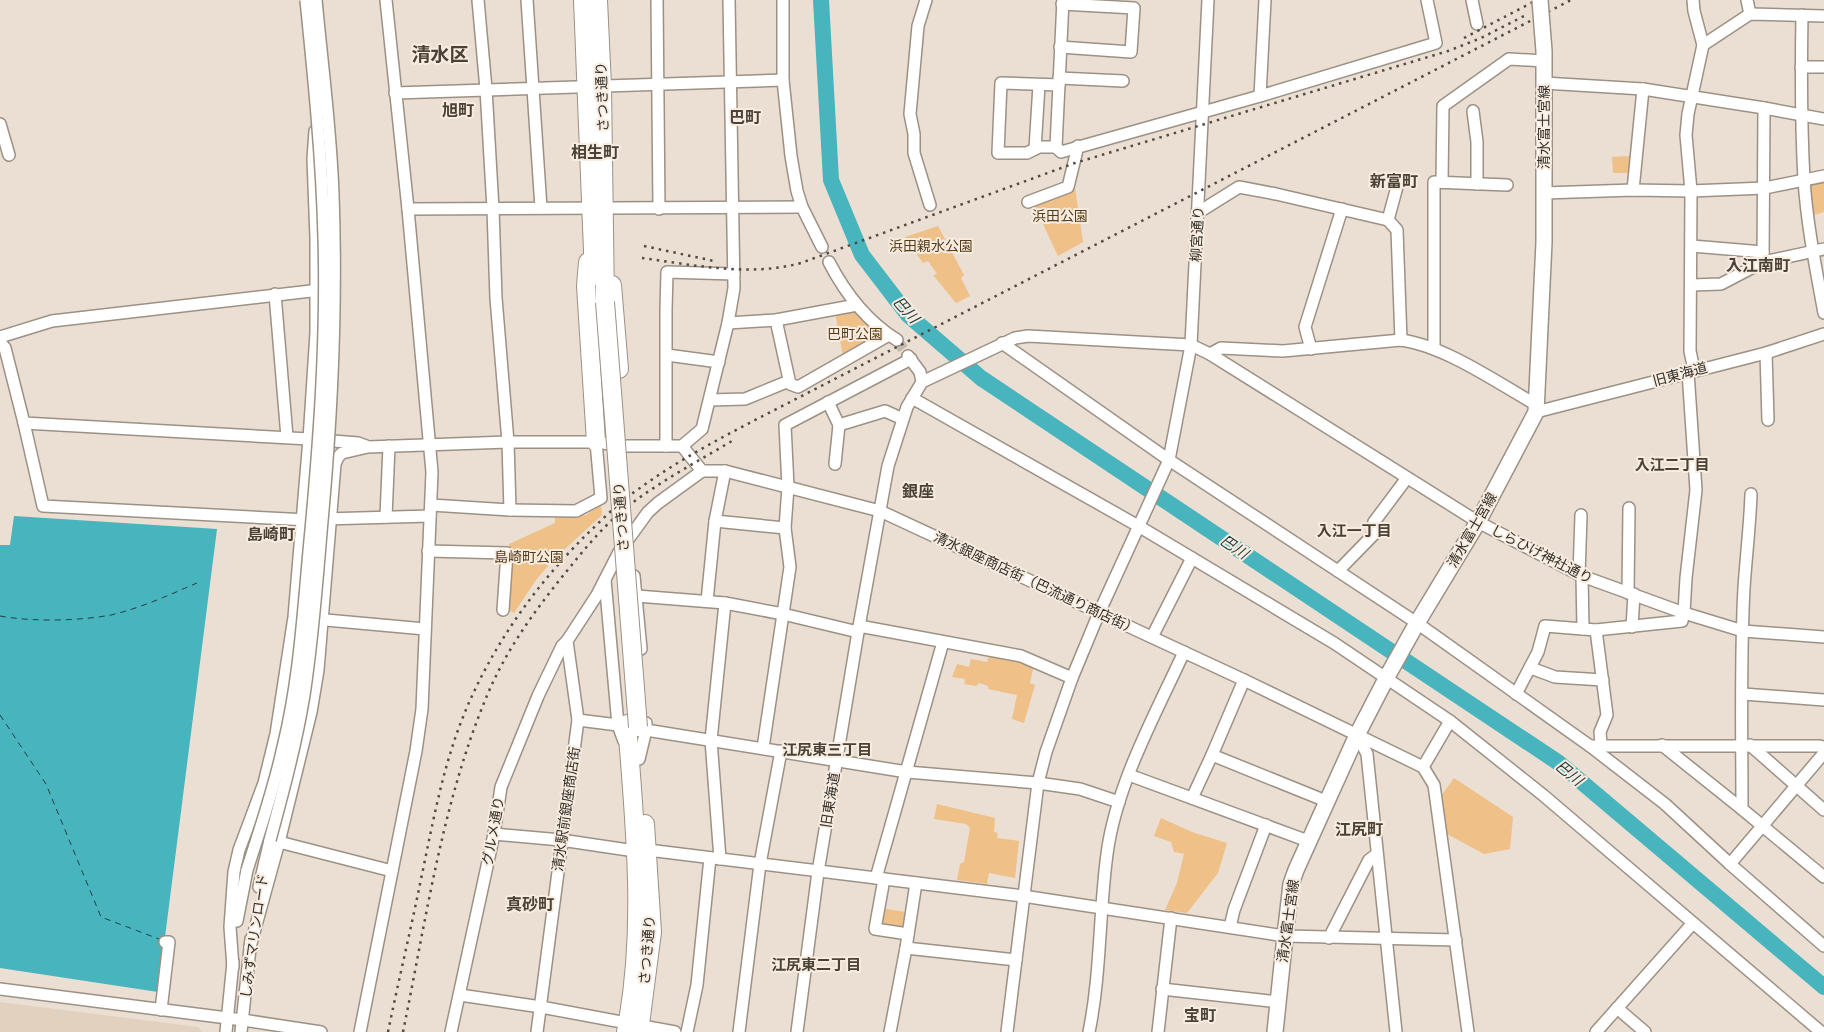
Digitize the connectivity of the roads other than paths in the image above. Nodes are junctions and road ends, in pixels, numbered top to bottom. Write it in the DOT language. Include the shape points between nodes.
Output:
graph roads {
  1 [pos="306,0"];
  2 [pos="316,0"];
  3 [pos="386,0"];
  4 [pos="478,0"];
  5 [pos="527,0"];
  6 [pos="583,0"];
  7 [pos="598,0"];
  8 [pos="657,0"];
  9 [pos="729,0"];
  10 [pos="783,0"];
  11 [pos="926,0"];
  12 [pos="1208,0"];
  13 [pos="1264,0"];
  14 [pos="1427,0"];
  15 [pos="1472,0"];
  16 [pos="1540,0"];
  17 [pos="1693,0"];
  18 [pos="1747,0"];
  19 [pos="1063,2"];
  20 [pos="1750,14"];
  21 [pos="1802,15"];
  22 [pos="1824,16"];
  23 [pos="1477,24"];
  24 [pos="1703,45"];
  25 [pos="1060,47"];
  26 [pos="1544,61"];
  27 [pos="1801,67"];
  28 [pos="1824,67"];
  29 [pos="783,80"];
  30 [pos="1123,81"];
  31 [pos="730,82"];
  32 [pos="1059,82"];
  33 [pos="1544,83"];
  34 [pos="659,84"];
  35 [pos="1039,85"];
  36 [pos="594,86"];
  37 [pos="532,88"];
  38 [pos="486,89"];
  39 [pos="1643,89"];
  40 [pos="395,93"];
  41 [pos="1260,96"];
  42 [pos="1691,96"];
  43 [pos="1764,108"];
  44 [pos="1473,111"];
  45 [pos="317,112"];
  46 [pos="1204,112"];
  47 [pos="1802,116"];
  48 [pos="1824,119"];
  49 [pos="0,124"];
  50 [pos="1078,146"];
  51 [pos="1056,147"];
  52 [pos="1035,149"];
  53 [pos="9,156"];
  54 [pos="1824,176"];
  55 [pos="1804,180"];
  56 [pos="1442,182"];
  57 [pos="1398,183"];
  58 [pos="1477,184"];
  59 [pos="1507,185"];
  60 [pos="1765,188"];
  61 [pos="1633,190"];
  62 [pos="1691,191"];
  63 [pos="1544,193"];
  64 [pos="1028,202"];
  65 [pos="930,204"];
  66 [pos="733,207"];
  67 [pos="802,207"];
  68 [pos="541,208"];
  69 [pos="408,209"];
  70 [pos="493,209"];
  71 [pos="597,209"];
  72 [pos="659,209"];
  73 [pos="1342,209"];
  74 [pos="1199,212"];
  75 [pos="1388,220"];
  76 [pos="591,242"];
  77 [pos="822,246"];
  78 [pos="1692,246"];
  79 [pos="1818,251"];
  80 [pos="604,256"];
  81 [pos="1763,257"];
  82 [pos="829,262"];
  83 [pos="734,274"];
  84 [pos="1692,284"];
  85 [pos="312,292"];
  86 [pos="275,294"];
  87 [pos="600,301"];
  88 [pos="857,305"];
  89 [pos="1824,313"];
  90 [pos="776,320"];
  91 [pos="728,323"];
  92 [pos="1824,334"];
  93 [pos="0,337"];
  94 [pos="1401,340"];
  95 [pos="0,342"];
  96 [pos="1000,344"];
  97 [pos="1191,345"];
  98 [pos="1434,348"];
  99 [pos="1311,349"];
  100 [pos="1766,353"];
  101 [pos="1210,354"];
  102 [pos="667,355"];
  103 [pos="719,362"];
  104 [pos="1691,371"];
  105 [pos="926,380"];
  106 [pos="790,381"];
  107 [pos="912,398"];
  108 [pos="710,400"];
  109 [pos="828,402"];
  110 [pos="1536,408"];
  111 [pos="903,419"];
  112 [pos="1768,420"];
  113 [pos="24,423"];
  114 [pos="839,424"];
  115 [pos="287,437"];
  116 [pos="309,438"];
  117 [pos="508,442"];
  118 [pos="596,442"];
  119 [pos="430,444"];
  120 [pos="389,446"];
  121 [pos="624,446"];
  122 [pos="666,446"];
  123 [pos="682,446"];
  124 [pos="368,447"];
  125 [pos="1169,462"];
  126 [pos="307,464"];
  127 [pos="836,464"];
  128 [pos="702,471"];
  129 [pos="725,471"];
  130 [pos="1408,478"];
  131 [pos="788,487"];
  132 [pos="1751,494"];
  133 [pos="1629,508"];
  134 [pos="430,510"];
  135 [pos="510,510"];
  136 [pos="880,511"];
  137 [pos="1581,515"];
  138 [pos="386,517"];
  139 [pos="330,519"];
  140 [pos="302,520"];
  141 [pos="715,521"];
  142 [pos="1478,522"];
  143 [pos="1141,524"];
  144 [pos="785,528"];
  145 [pos="633,534"];
  146 [pos="428,551"];
  147 [pos="1192,558"];
  148 [pos="1338,571"];
  149 [pos="1580,575"];
  150 [pos="605,580"];
  151 [pos="1631,594"];
  152 [pos="637,596"];
  153 [pos="707,601"];
  154 [pos="725,603"];
  155 [pos="504,610"];
  156 [pos="1684,612"];
  157 [pos="1100,613"];
  158 [pos="783,614"];
  159 [pos="294,617"];
  160 [pos="322,620"];
  161 [pos="1416,624"];
  162 [pos="1632,627"];
  163 [pos="425,629"];
  164 [pos="859,629"];
  165 [pos="1583,629"];
  166 [pos="1596,630"];
  167 [pos="1743,631"];
  168 [pos="1152,637"];
  169 [pos="1824,637"];
  170 [pos="567,641"];
  171 [pos="942,642"];
  172 [pos="1184,652"];
  173 [pos="1531,668"];
  174 [pos="1387,677"];
  175 [pos="1072,678"];
  176 [pos="1244,680"];
  177 [pos="1603,680"];
  178 [pos="1516,694"];
  179 [pos="1743,694"];
  180 [pos="1824,700"];
  181 [pos="578,720"];
  182 [pos="1450,721"];
  183 [pos="632,726"];
  184 [pos="1357,735"];
  185 [pos="711,740"];
  186 [pos="1662,744"];
  187 [pos="1595,745"];
  188 [pos="1746,745"];
  189 [pos="763,748"];
  190 [pos="1824,748"];
  191 [pos="781,751"];
  192 [pos="1824,753"];
  193 [pos="1212,755"];
  194 [pos="836,761"];
  195 [pos="1423,768"];
  196 [pos="906,772"];
  197 [pos="1129,775"];
  198 [pos="1038,783"];
  199 [pos="1796,786"];
  200 [pos="1192,798"];
  201 [pos="1326,801"];
  202 [pos="1119,802"];
  203 [pos="1742,809"];
  204 [pos="1824,810"];
  205 [pos="1266,825"];
  206 [pos="1762,825"];
  207 [pos="494,834"];
  208 [pos="561,840"];
  209 [pos="275,841"];
  210 [pos="1308,841"];
  211 [pos="642,851"];
  212 [pos="1377,854"];
  213 [pos="715,858"];
  214 [pos="760,864"];
  215 [pos="1730,864"];
  216 [pos="392,871"];
  217 [pos="818,872"];
  218 [pos="1824,877"];
  219 [pos="880,878"];
  220 [pos="916,883"];
  221 [pos="1023,896"];
  222 [pos="1102,908"];
  223 [pos="1172,918"];
  224 [pos="1693,922"];
  225 [pos="1230,927"];
  226 [pos="908,934"];
  227 [pos="1285,936"];
  228 [pos="1329,938"];
  229 [pos="1386,939"];
  230 [pos="1456,940"];
  231 [pos="165,942"];
  232 [pos="1824,946"];
  233 [pos="906,948"];
  234 [pos="1016,960"];
  235 [pos="233,967"];
  236 [pos="0,989"];
  237 [pos="1162,989"];
  238 [pos="460,995"];
  239 [pos="1278,1002"];
  240 [pos="541,1007"];
  241 [pos="1617,1008"];
  242 [pos="161,1010"];
  243 [pos="227,1019"];
  244 [pos="243,1020"];
  245 [pos="633,1029"];
  246 [pos="226,1032"];
  247 [pos="241,1032"];
  248 [pos="321,1032"];
  249 [pos="360,1032"];
  250 [pos="451,1032"];
  251 [pos="537,1032"];
  252 [pos="675,1032"];
  253 [pos="686,1032"];
  254 [pos="738,1032"];
  255 [pos="797,1032"];
  256 [pos="890,1032"];
  257 [pos="1007,1032"];
  258 [pos="1089,1032"];
  259 [pos="1158,1032"];
  260 [pos="1275,1032"];
  261 [pos="1396,1032"];
  262 [pos="1468,1032"];
  263 [pos="1596,1032"];
  264 [pos="1645,1032"];
  265 [pos="1821,1032"];
  1 -- 45 [label="street, bridge"];
  2 -- 209 [label="street, bridge" via="333,194 333,375 312,634"];
  3 -- 40 [label="street"];
  4 -- 38 [label="street"];
  5 -- 37 [label="street"];
  6 -- 36 [label="highway, さつき通り"];
  7 -- 36 [label="highway, さつき通り"];
  8 -- 34 [label="street"];
  9 -- 31 [label="street"];
  10 -- 29 [label="street"];
  11 -- 65 [label="street" via="918,26 910,114 914,153"];
  12 -- 46 [label="street, 柳宮通り"];
  13 -- 41 [label="street"];
  14 -- 41 [label="street" via="1436,43"];
  15 -- 23 [label="street"];
  16 -- 26 [label="main road, 清水富士宮線, bridge"];
  17 -- 24 [label="street"];
  18 -- 20 [label="street"];
  19 -- 25 [label="street"];
  19 -- 25 [label="street" via="1134,8 1131,52"];
  20 -- 21 [label="street"];
  20 -- 24 [label="street"];
  21 -- 22 [label="street"];
  21 -- 27 [label="street"];
  24 -- 42 [label="street"];
  25 -- 32 [label="street"];
  26 -- 33 [label="main road, 清水富士宮線"];
  26 -- 56 [label="street" via="1509,59 1443,106"];
  27 -- 28 [label="street"];
  27 -- 47 [label="street"];
  29 -- 31 [label="street"];
  29 -- 67 [label="street" via="791,156"];
  30 -- 32 [label="street"];
  31 -- 34 [label="street"];
  31 -- 66 [label="street"];
  32 -- 35 [label="street"];
  32 -- 51 [label="street"];
  33 -- 39 [label="street"];
  33 -- 63 [label="main road, 清水富士宮線"];
  34 -- 36 [label="street"];
  34 -- 72 [label="street"];
  35 -- 52 [label="street"];
  35 -- 52 [label="street" via="1001,83 998,153 1027,153"];
  36 -- 37 [label="street"];
  36 -- 71 [label="highway, さつき通り"];
  37 -- 38 [label="street"];
  37 -- 68 [label="street"];
  38 -- 40 [label="street"];
  38 -- 70 [label="street"];
  39 -- 42 [label="street"];
  39 -- 61 [label="street"];
  40 -- 69 [label="street"];
  41 -- 46 [label="street"];
  42 -- 43 [label="street"];
  42 -- 62 [label="street" via="1686,135"];
  43 -- 47 [label="street"];
  43 -- 60 [label="street"];
  44 -- 58 [label="street"];
  45 -- 116 [label="street, bridge" via="313,159 314,360"];
  45 -- 235 [label="street, しみずマリンロード, bridge" via="324,298 313,510 294,692 276,776 238,910"];
  46 -- 50 [label="street"];
  46 -- 74 [label="street, 柳宮通り"];
  47 -- 48 [label="street"];
  47 -- 55 [label="street"];
  49 -- 53 [label="street"];
  50 -- 51 [label="street" via="1060,152"];
  50 -- 64 [label="street" via="1068,187"];
  51 -- 52 [label="street"];
  54 -- 55 [label="street"];
  55 -- 60 [label="street"];
  55 -- 79 [label="street"];
  56 -- 58 [label="street"];
  56 -- 98 [label="street" via="1434,182"];
  57 -- 75 [label="street"];
  58 -- 59 [label="street"];
  60 -- 62 [label="street"];
  60 -- 81 [label="street"];
  61 -- 62 [label="street"];
  61 -- 63 [label="street"];
  62 -- 78 [label="street"];
  63 -- 110 [label="main road, 清水富士宮線"];
  66 -- 67 [label="street"];
  66 -- 72 [label="street"];
  66 -- 83 [label="street"];
  67 -- 77 [label="street"];
  68 -- 70 [label="street"];
  68 -- 71 [label="street"];
  69 -- 70 [label="street"];
  69 -- 119 [label="street"];
  70 -- 117 [label="street" via="496,298"];
  71 -- 72 [label="street"];
  71 -- 76 [label="highway, さつき通り"];
  71 -- 80 [label="highway, さつき通り"];
  73 -- 74 [label="street" via="1239,187"];
  73 -- 75 [label="street"];
  73 -- 99 [label="street" via="1306,327"];
  74 -- 97 [label="street, 柳宮通り"];
  75 -- 94 [label="street" via="1397,230"];
  76 -- 87 [label="highway, さつき通り"];
  76 -- 118 [label="highway" via="586,286"];
  78 -- 81 [label="street"];
  78 -- 84 [label="street"];
  79 -- 81 [label="street"];
  79 -- 89 [label="street"];
  80 -- 87 [label="highway, さつき通り"];
  80 -- 121 [label="highway" via="610,268 614,296"];
  81 -- 84 [label="street" via="1721,284"];
  82 -- 88 [label="street"];
  83 -- 91 [label="street"];
  83 -- 102 [label="street" via="667,272"];
  84 -- 104 [label="street"];
  85 -- 86 [label="street"];
  86 -- 93 [label="street" via="52,321"];
  86 -- 115 [label="street"];
  87 -- 183 [label="highway, さつき通り"];
  88 -- 90 [label="street"];
  88 -- 106 [label="street" via="893,338 798,387"];
  90 -- 91 [label="street"];
  90 -- 106 [label="street"];
  91 -- 103 [label="street"];
  92 -- 100 [label="street, 旧東海道"];
  94 -- 98 [label="street"];
  94 -- 99 [label="street"];
  95 -- 113 [label="street" via="5,348"];
  96 -- 97 [label="street" via="1028,336"];
  96 -- 105 [label="street"];
  96 -- 125 [label="street"];
  97 -- 101 [label="street, しらひげ神社通り"];
  97 -- 125 [label="street, 柳宮通り"];
  98 -- 110 [label="street"];
  99 -- 101 [label="street" via="1221,348"];
  100 -- 104 [label="street, 旧東海道"];
  100 -- 112 [label="street"];
  101 -- 130 [label="street, しらひげ神社通り"];
  102 -- 103 [label="street"];
  102 -- 122 [label="street"];
  103 -- 108 [label="street"];
  104 -- 110 [label="street, 旧東海道"];
  104 -- 156 [label="street" via="1696,490"];
  105 -- 107 [label="street, 旧東海道"];
  105 -- 109 [label="street" via="909,358"];
  106 -- 108 [label="street" via="745,399"];
  107 -- 111 [label="street, 旧東海道"];
  107 -- 143 [label="street"];
  108 -- 123 [label="street" via="702,429"];
  109 -- 114 [label="street"];
  109 -- 131 [label="street" via="785,424"];
  110 -- 142 [label="main road, 清水富士宮線"];
  111 -- 114 [label="street" via="885,411"];
  111 -- 136 [label="street, 旧東海道" via="888,466"];
  113 -- 115 [label="street"];
  113 -- 140 [label="street" via="44,506"];
  114 -- 127 [label="street"];
  115 -- 116 [label="street"];
  115 -- 126 [label="street" via="299,448"];
  116 -- 124 [label="street"];
  116 -- 126 [label="street"];
  117 -- 118 [label="street"];
  117 -- 119 [label="street"];
  117 -- 135 [label="street"];
  118 -- 121 [label="street"];
  118 -- 135 [label="street" via="601,498 576,511"];
  119 -- 120 [label="street"];
  119 -- 134 [label="street"];
  120 -- 124 [label="street"];
  120 -- 138 [label="street"];
  121 -- 122 [label="street"];
  122 -- 123 [label="street"];
  123 -- 128 [label="street"];
  124 -- 139 [label="street" via="338,457"];
  125 -- 143 [label="street, 柳宮通り"];
  125 -- 148 [label="street"];
  126 -- 140 [label="street"];
  128 -- 129 [label="street, 清水銀座商店街（巴流通り商店街）"];
  128 -- 145 [label="street" via="658,502"];
  129 -- 131 [label="street, 清水銀座商店街（巴流通り商店街）"];
  129 -- 141 [label="street"];
  130 -- 142 [label="street, しらひげ神社通り"];
  130 -- 148 [label="street" via="1374,522 1378,530"];
  131 -- 136 [label="street, 清水銀座商店街（巴流通り商店街）"];
  131 -- 144 [label="street"];
  132 -- 167 [label="street"];
  133 -- 151 [label="street"];
  134 -- 135 [label="street"];
  134 -- 138 [label="street"];
  134 -- 146 [label="street"];
  136 -- 157 [label="street, 清水銀座商店街（巴流通り商店街）"];
  136 -- 164 [label="street, 旧東海道"];
  137 -- 149 [label="street"];
  138 -- 139 [label="street"];
  139 -- 140 [label="street"];
  139 -- 160 [label="street"];
  140 -- 159 [label="street"];
  141 -- 144 [label="street"];
  141 -- 153 [label="street"];
  142 -- 149 [label="street, しらひげ神社通り"];
  142 -- 161 [label="main road, 清水富士宮線"];
  143 -- 147 [label="street"];
  143 -- 157 [label="street, 柳宮通り"];
  144 -- 158 [label="street" via="790,567"];
  145 -- 150 [label="street" via="618,552"];
  145 -- 152 [label="street" via="631,553"];
  146 -- 155 [label="street" via="507,553"];
  146 -- 163 [label="street"];
  147 -- 168 [label="street"];
  147 -- 174 [label="street"];
  148 -- 161 [label="street"];
  149 -- 151 [label="street, しらひげ神社通り"];
  149 -- 165 [label="street"];
  150 -- 170 [label="street"];
  150 -- 183 [label="street"];
  151 -- 156 [label="street, しらひげ神社通り"];
  151 -- 162 [label="street"];
  152 -- 153 [label="street"];
  152 -- 183 [label="street"];
  153 -- 154 [label="street"];
  154 -- 158 [label="street"];
  154 -- 185 [label="street"];
  156 -- 162 [label="street" via="1682,621"];
  156 -- 167 [label="street, しらひげ神社通り"];
  157 -- 168 [label="street, 清水銀座商店街（巴流通り商店街）"];
  157 -- 175 [label="street, 柳宮通り"];
  158 -- 164 [label="street"];
  158 -- 189 [label="street"];
  159 -- 160 [label="street"];
  159 -- 235 [label="street" via="276,734 264,783 234,872 230,927"];
  160 -- 163 [label="street"];
  160 -- 209 [label="street" via="318,670 310,712"];
  161 -- 174 [label="main road, 清水富士宮線"];
  161 -- 178 [label="street"];
  162 -- 166 [label="street"];
  163 -- 216 [label="street" via="422,709"];
  164 -- 171 [label="street"];
  164 -- 194 [label="street, 旧東海道"];
  165 -- 166 [label="street"];
  165 -- 173 [label="street" via="1544,626"];
  166 -- 177 [label="street"];
  167 -- 169 [label="street, しらひげ神社通り"];
  167 -- 179 [label="street"];
  168 -- 172 [label="street, 清水銀座商店街（巴流通り商店街）"];
  170 -- 181 [label="street, 清水駅前銀座商店街"];
  170 -- 207 [label="street, グルメ通り" via="538,696 501,786"];
  171 -- 175 [label="street" via="1021,656"];
  171 -- 196 [label="street"];
  172 -- 176 [label="street, 清水銀座商店街（巴流通り商店街）"];
  172 -- 197 [label="street"];
  173 -- 177 [label="street" via="1555,677"];
  173 -- 178 [label="street"];
  174 -- 182 [label="street"];
  174 -- 184 [label="main road, 清水富士宮線"];
  175 -- 198 [label="street, 柳宮通り"];
  176 -- 184 [label="street, 清水銀座商店街（巴流通り商店街）"];
  176 -- 193 [label="street"];
  177 -- 187 [label="street" via="1607,715"];
  178 -- 187 [label="street"];
  179 -- 180 [label="street"];
  179 -- 188 [label="street"];
  181 -- 183 [label="street"];
  181 -- 208 [label="street, 清水駅前銀座商店街"];
  182 -- 195 [label="street"];
  182 -- 224 [label="street"];
  183 -- 185 [label="street"];
  183 -- 211 [label="highway, さつき通り"];
  184 -- 195 [label="street, 清水銀座商店街（巴流通り商店街）"];
  184 -- 201 [label="main road, 清水富士宮線"];
  184 -- 212 [label="street" via="1367,754"];
  185 -- 189 [label="street"];
  185 -- 213 [label="street"];
  186 -- 187 [label="street"];
  186 -- 188 [label="street"];
  186 -- 203 [label="street"];
  187 -- 215 [label="street"];
  188 -- 190 [label="street"];
  188 -- 199 [label="street"];
  188 -- 203 [label="street"];
  189 -- 191 [label="street"];
  191 -- 194 [label="street"];
  191 -- 214 [label="street"];
  192 -- 199 [label="street"];
  193 -- 200 [label="street"];
  193 -- 201 [label="street"];
  194 -- 196 [label="street"];
  194 -- 217 [label="street, 旧東海道"];
  195 -- 230 [label="street" via="1434,785"];
  196 -- 198 [label="street"];
  196 -- 219 [label="street"];
  197 -- 200 [label="street"];
  197 -- 202 [label="street"];
  198 -- 202 [label="street" via="1080,789"];
  198 -- 221 [label="street, 柳宮通り"];
  199 -- 204 [label="street"];
  199 -- 206 [label="street"];
  200 -- 205 [label="street"];
  201 -- 210 [label="main road, 清水富士宮線"];
  202 -- 222 [label="street" via="1107,853"];
  203 -- 206 [label="street"];
  205 -- 210 [label="street"];
  205 -- 225 [label="street"];
  206 -- 215 [label="street"];
  206 -- 218 [label="street"];
  207 -- 208 [label="street"];
  207 -- 238 [label="street, グルメ通り"];
  208 -- 211 [label="street"];
  208 -- 240 [label="street, 清水駅前銀座商店街"];
  209 -- 216 [label="street"];
  209 -- 244 [label="street, しみずマリンロード" via="256,900"];
  210 -- 227 [label="main road, 清水富士宮線" via="1291,884"];
  211 -- 213 [label="street"];
  211 -- 245 [label="highway, さつき通り"];
  212 -- 228 [label="street" via="1369,860"];
  212 -- 229 [label="street"];
  213 -- 214 [label="street"];
  213 -- 253 [label="street" via="697,985"];
  214 -- 217 [label="street"];
  214 -- 254 [label="street"];
  215 -- 232 [label="street"];
  216 -- 249 [label="street"];
  217 -- 219 [label="street"];
  217 -- 255 [label="street, 旧東海道"];
  219 -- 220 [label="street"];
  219 -- 226 [label="street" via="875,930"];
  220 -- 221 [label="street"];
  220 -- 226 [label="street"];
  221 -- 222 [label="street"];
  221 -- 234 [label="street, 柳宮通り"];
  222 -- 223 [label="street"];
  222 -- 258 [label="street" via="1094,1009"];
  223 -- 225 [label="street"];
  223 -- 237 [label="street"];
  224 -- 241 [label="street"];
  224 -- 265 [label="street"];
  225 -- 227 [label="street"];
  226 -- 233 [label="street"];
  227 -- 228 [label="street"];
  227 -- 239 [label="main road, 清水富士宮線"];
  228 -- 229 [label="street"];
  229 -- 230 [label="street"];
  229 -- 261 [label="street"];
  230 -- 262 [label="street"];
  231 -- 242 [label="street" via="169,942"];
  233 -- 234 [label="street"];
  233 -- 256 [label="street"];
  234 -- 257 [label="street, 柳宮通り"];
  235 -- 243 [label="street, しみずマリンロード"];
  236 -- 242 [label="street"];
  237 -- 239 [label="street"];
  237 -- 259 [label="street"];
  238 -- 240 [label="street"];
  238 -- 250 [label="street, グルメ通り"];
  239 -- 260 [label="main road, 清水富士宮線"];
  240 -- 245 [label="street"];
  240 -- 251 [label="street, 清水駅前銀座商店街"];
  241 -- 263 [label="street"];
  241 -- 264 [label="street"];
  242 -- 243 [label="street"];
  243 -- 244 [label="street"];
  243 -- 246 [label="street, しみずマリンロード"];
  244 -- 247 [label="street, しみずマリンロード"];
  244 -- 248 [label="street"];
  245 -- 252 [label="street"];
}
